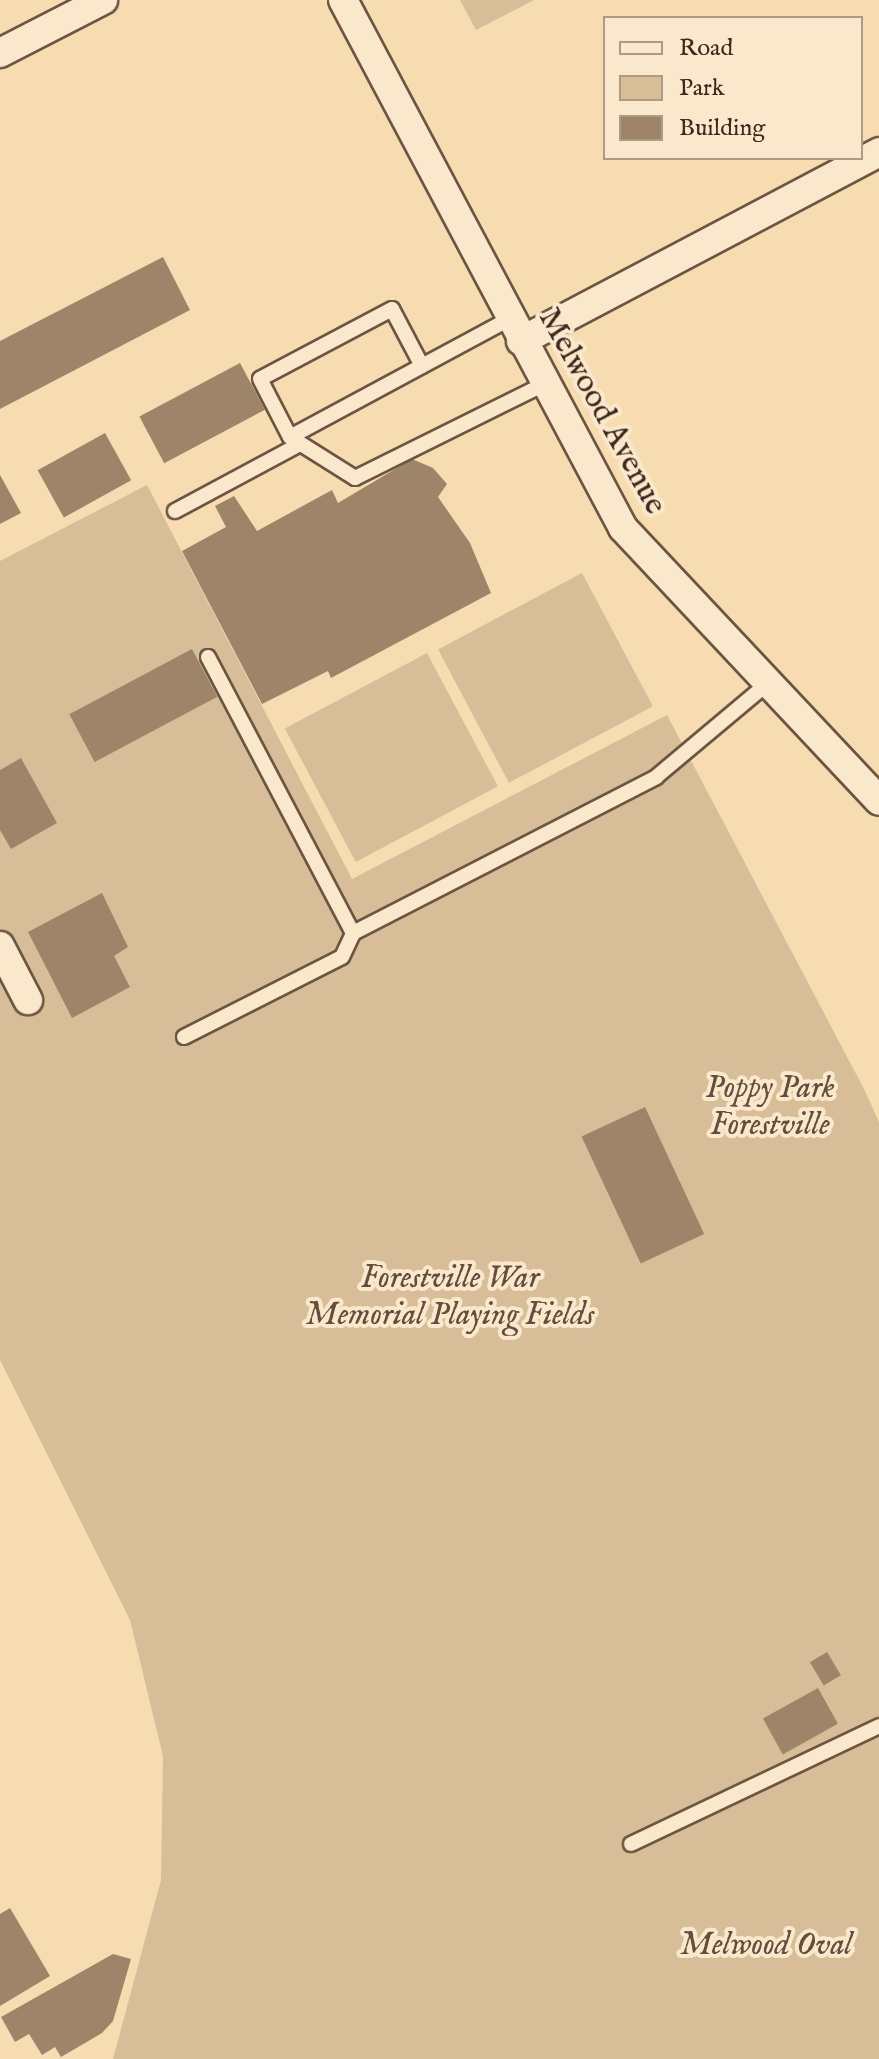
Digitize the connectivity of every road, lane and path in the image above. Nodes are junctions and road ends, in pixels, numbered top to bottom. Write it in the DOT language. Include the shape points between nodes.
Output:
graph roads {
  1 [pos="103,0"];
  2 [pos="343,0"];
  3 [pos="0,53"];
  4 [pos="863,160"];
  5 [pos="515,330"];
  6 [pos="422,366"];
  7 [pos="544,384"];
  8 [pos="295,441"];
  9 [pos="175,511"];
  10 [pos="208,657"];
  11 [pos="767,684"];
  12 [pos="879,801"];
  13 [pos="353,933"];
  14 [pos="0,946"];
  15 [pos="28,1000"];
  16 [pos="184,1037"];
  17 [pos="879,1726"];
  18 [pos="631,1844"];
  1 -- 3 [label="street"];
  2 -- 5 [label="street, Melwood Avenue"];
  4 -- 5 [label="street"];
  5 -- 6 [label="lane"];
  5 -- 7 [label="street, Melwood Avenue"];
  6 -- 8 [label="lane"];
  6 -- 8 [label="lane" via="392,309 260,379"];
  7 -- 8 [label="lane" via="355,478"];
  7 -- 11 [label="street, Melwood Avenue" via="623,528"];
  8 -- 9 [label="lane"];
  10 -- 13 [label="lane"];
  11 -- 12 [label="street, Melwood Avenue"];
  11 -- 13 [label="lane" via="656,777"];
  13 -- 16 [label="lane" via="342,957"];
  14 -- 15 [label="street"];
  17 -- 18 [label="lane"];
}
